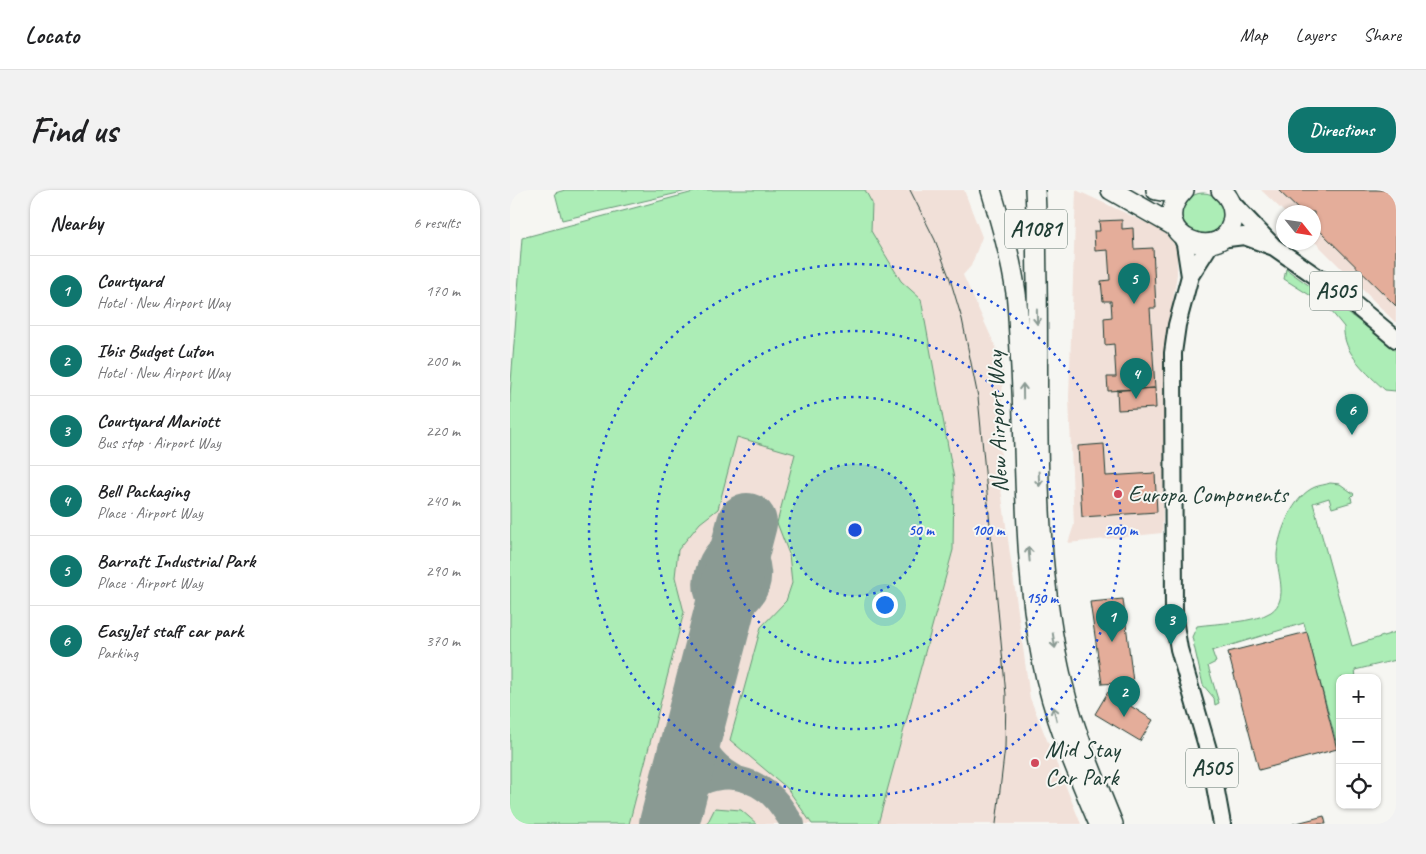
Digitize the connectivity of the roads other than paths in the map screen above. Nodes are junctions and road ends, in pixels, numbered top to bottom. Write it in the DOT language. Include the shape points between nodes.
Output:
graph roads {
  1 [pos="990,190"];
  2 [pos="1034,190"];
  3 [pos="1111,190"];
  4 [pos="1156,190"];
  5 [pos="1184,190"];
  6 [pos="1225,194"];
  7 [pos="1178,231"];
  8 [pos="1216,241"];
  9 [pos="1274,247"];
  10 [pos="1190,276"];
  11 [pos="1396,339"];
  12 [pos="1099,824"];
  13 [pos="1113,824"];
  14 [pos="1222,824"];
  12 -- 1 [label="highway, New Airport Way / A1081, one-way" via="1057,721 1042,659 1025,504 1017,295"];
  2 -- 13 [label="highway, New Airport Way / A1081, one-way" via="1038,462 1047,592 1066,698 1079,741"];
  3 -- 7 [label="highway"];
  4 -- 5 [label="highway"];
  5 -- 7 [label="highway" via="1173,207"];
  6 -- 8 [label="highway" via="1233,218 1226,233"];
  6 -- 9 [label="main road, A505"];
  7 -- 8 [label="highway" via="1195,244"];
  7 -- 10 [label="main road, A505" via="1185,244"];
  8 -- 9 [label="main road, A505" via="1244,236"];
  8 -- 10 [label="main road, A505"];
  9 -- 11 [label="main road, A505" via="1343,295"];
  10 -- 14 [label="main road, A505" via="1177,325 1174,353 1174,619 1179,649 1209,753"];
}
